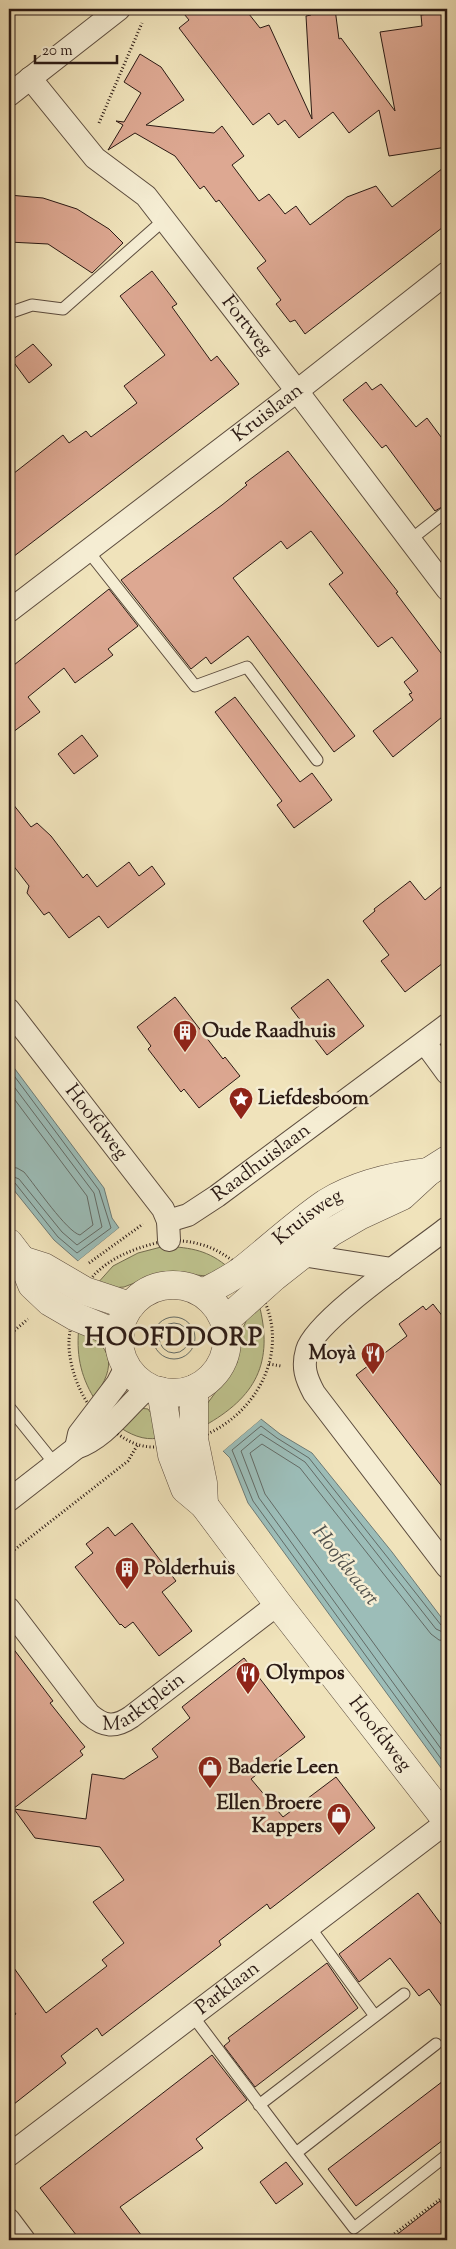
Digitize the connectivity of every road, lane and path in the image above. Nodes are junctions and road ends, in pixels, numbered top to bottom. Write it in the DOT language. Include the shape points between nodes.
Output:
graph roads {
  1 [pos="119,9"];
  2 [pos="144,18"];
  3 [pos="30,78"];
  4 [pos="9,95"];
  5 [pos="88,150"];
  6 [pos="164,220"];
  7 [pos="447,273"];
  8 [pos="9,313"];
  9 [pos="298,391"];
  10 [pos="447,511"];
  11 [pos="410,540"];
  12 [pos="88,551"];
  13 [pos="447,589"];
  14 [pos="11,604"];
  15 [pos="317,760"];
  16 [pos="9,1010"];
  17 [pos="447,1025"];
  18 [pos="425,1043"];
  19 [pos="447,1073"];
  20 [pos="438,1166"];
  21 [pos="447,1228"];
  22 [pos="169,1231"];
  23 [pos="15,1251"];
  24 [pos="302,1255"];
  25 [pos="392,1269"];
  26 [pos="252,1279"];
  27 [pos="85,1291"];
  28 [pos="203,1293"];
  29 [pos="130,1306"];
  30 [pos="74,1316"];
  31 [pos="226,1320"];
  32 [pos="120,1335"];
  33 [pos="127,1365"];
  34 [pos="155,1389"];
  35 [pos="194,1389"];
  36 [pos="9,1407"];
  37 [pos="102,1420"];
  38 [pos="182,1442"];
  39 [pos="138,1444"];
  40 [pos="55,1464"];
  41 [pos="9,1500"];
  42 [pos="9,1554"];
  43 [pos="447,1567"];
  44 [pos="278,1604"];
  45 [pos="9,1609"];
  46 [pos="447,1821"];
  47 [pos="309,1926"];
  48 [pos="404,1994"];
  49 [pos="192,2016"];
  50 [pos="375,2016"];
  51 [pos="436,2044"];
  52 [pos="260,2105"];
  53 [pos="296,2152"];
  54 [pos="9,2155"];
  55 [pos="447,2156"];
  56 [pos="447,2194"];
  57 [pos="9,2220"];
  58 [pos="24,2240"];
  59 [pos="386,2240"];
  1 -- 3 [label="street"];
  2 -- 5 [label="path"];
  3 -- 4 [label="street"];
  3 -- 5 [label="street, Fortweg"];
  5 -- 6 [label="street, Fortweg" via="146,196"];
  6 -- 8 [label="lane" via="63,309 32,305"];
  6 -- 9 [label="street, Fortweg"];
  7 -- 9 [label="street, Kruislaan"];
  9 -- 11 [label="street, Fortweg"];
  9 -- 12 [label="street, Kruislaan"];
  10 -- 11 [label="lane"];
  11 -- 13 [label="street, Fortweg"];
  12 -- 14 [label="street, Kruislaan"];
  12 -- 15 [label="lane" via="195,686 247,668"];
  16 -- 22 [label="street, Hoofdweg" via="163,1209"];
  17 -- 18 [label="street, Raadhuislaan"];
  18 -- 19 [label="street"];
  18 -- 22 [label="street, Raadhuislaan"];
  20 -- 24 [label="street, Kruisweg" via="402,1196 330,1233"];
  20 -- 26 [label="street, Kruisweg" via="359,1187 327,1203 258,1256"];
  21 -- 25 [label="street"];
  22 -- 26 [label="path" via="218,1251"];
  22 -- 27 [label="path" via="148,1244 119,1255 94,1275"];
  23 -- 27 [label="street"];
  23 -- 30 [label="street" via="32,1285 50,1302"];
  24 -- 25 [label="street"];
  24 -- 26 [label="street, Kruisweg"];
  25 -- 43 [label="street" via="324,1324 306,1359 306,1378 314,1393"];
  26 -- 28 [label="street, Kruisweg"];
  26 -- 31 [label="street, Kruisweg"];
  26 -- 38 [label="path" via="270,1314 274,1343 262,1382 251,1401 230,1420"];
  27 -- 29 [label="street"];
  27 -- 30 [label="path"];
  28 -- 29 [label="street" via="189,1287 166,1285 138,1296"];
  28 -- 31 [label="street"];
  29 -- 32 [label="street" via="122,1320"];
  30 -- 32 [label="street"];
  30 -- 37 [label="path" via="68,1341 73,1369 84,1395"];
  31 -- 35 [label="street" via="223,1360 216,1374"];
  32 -- 33 [label="street" via="122,1357"];
  33 -- 34 [label="street" via="136,1378"];
  33 -- 37 [label="street"];
  34 -- 35 [label="street" via="178,1393"];
  34 -- 37 [label="street"];
  34 -- 38 [label="street, Hoofdweg"];
  35 -- 38 [label="street, Hoofdweg"];
  36 -- 40 [label="lane"];
  37 -- 39 [label="path" via="122,1438"];
  37 -- 40 [label="street" via="79,1434 76,1448"];
  38 -- 39 [label="path" via="154,1447"];
  38 -- 44 [label="street, Hoofdweg" via="176,1468 185,1489 204,1505"];
  39 -- 42 [label="path" via="128,1461"];
  40 -- 41 [label="street"];
  44 -- 45 [label="street, Marktplein" via="131,1717 110,1726 89,1714"];
  44 -- 46 [label="street, Hoofdweg"];
  46 -- 47 [label="street, Parklaan"];
  47 -- 49 [label="street, Parklaan"];
  47 -- 50 [label="lane"];
  48 -- 50 [label="lane"];
  49 -- 52 [label="lane"];
  49 -- 54 [label="street, Parklaan"];
  50 -- 52 [label="lane"];
  51 -- 53 [label="lane"];
  52 -- 53 [label="lane"];
  53 -- 55 [label="lane" via="354,2228"];
  56 -- 59 [label="path"];
  57 -- 58 [label="street"];
}
